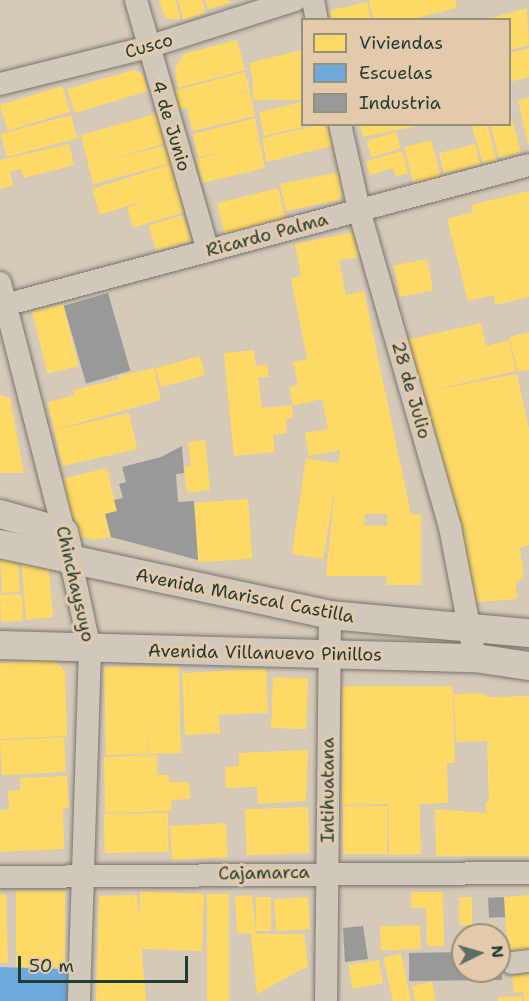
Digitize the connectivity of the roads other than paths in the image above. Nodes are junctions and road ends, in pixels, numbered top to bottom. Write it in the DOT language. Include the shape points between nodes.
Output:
graph roads {
  1 [pos="136,0"];
  2 [pos="296,0"];
  3 [pos="313,0"];
  4 [pos="317,18"];
  5 [pos="148,47"];
  6 [pos="0,84"];
  7 [pos="340,126"];
  8 [pos="529,165"];
  9 [pos="359,210"];
  10 [pos="208,251"];
  11 [pos="0,283"];
  12 [pos="5,305"];
  13 [pos="0,514"];
  14 [pos="64,532"];
  15 [pos="0,544"];
  16 [pos="71,562"];
  17 [pos="330,615"];
  18 [pos="471,628"];
  19 [pos="529,633"];
  20 [pos="0,645"];
  21 [pos="90,649"];
  22 [pos="328,654"];
  23 [pos="475,658"];
  24 [pos="529,666"];
  25 [pos="327,872"];
  26 [pos="529,873"];
  27 [pos="83,876"];
  28 [pos="0,877"];
  29 [pos="79,1001"];
  30 [pos="326,1001"];
  1 -- 5 [label="street, 4 de Junio"];
  2 -- 5 [label="street, Cusco"];
  3 -- 4 [label="street"];
  5 -- 6 [label="street, Cusco"];
  5 -- 10 [label="street, 4 de Junio"];
  7 -- 9 [label="street, 28 de Julio"];
  8 -- 9 [label="street, Ricardo Palma"];
  9 -- 10 [label="street, Ricardo Palma"];
  9 -- 18 [label="street, 28 de Julio" via="450,527"];
  10 -- 12 [label="street, Ricardo Palma"];
  11 -- 12 [label="street, Chinchaysuyo"];
  12 -- 14 [label="street, Chinchaysuyo"];
  13 -- 14 [label="street"];
  14 -- 16 [label="street, Chinchaysuyo"];
  15 -- 16 [label="street, Avenida Mariscal Castilla"];
  16 -- 17 [label="street, Avenida Mariscal Castilla"];
  16 -- 21 [label="street, Chinchaysuyo"];
  17 -- 18 [label="street, Avenida Mariscal Castilla"];
  17 -- 22 [label="street, Intihuatana"];
  18 -- 19 [label="street, Avenida Mariscal Castilla"];
  18 -- 23 [label="street, 28 de Julio"];
  20 -- 21 [label="street, Avenida Villanuevo Pinillos"];
  21 -- 22 [label="street, Avenida Villanuevo Pinillos"];
  21 -- 27 [label="street, Chinchaysuyo"];
  22 -- 23 [label="street, Avenida Villanuevo Pinillos"];
  22 -- 25 [label="street, Intihuatana"];
  23 -- 24 [label="street, Avenida Villanuevo Pinillos"];
  25 -- 26 [label="street, Cajamarca"];
  25 -- 27 [label="street, Cajamarca"];
  25 -- 30 [label="street, Intihuatana"];
  27 -- 28 [label="street, Cajamarca"];
  27 -- 29 [label="street, Chinchaysuyo"];
}
